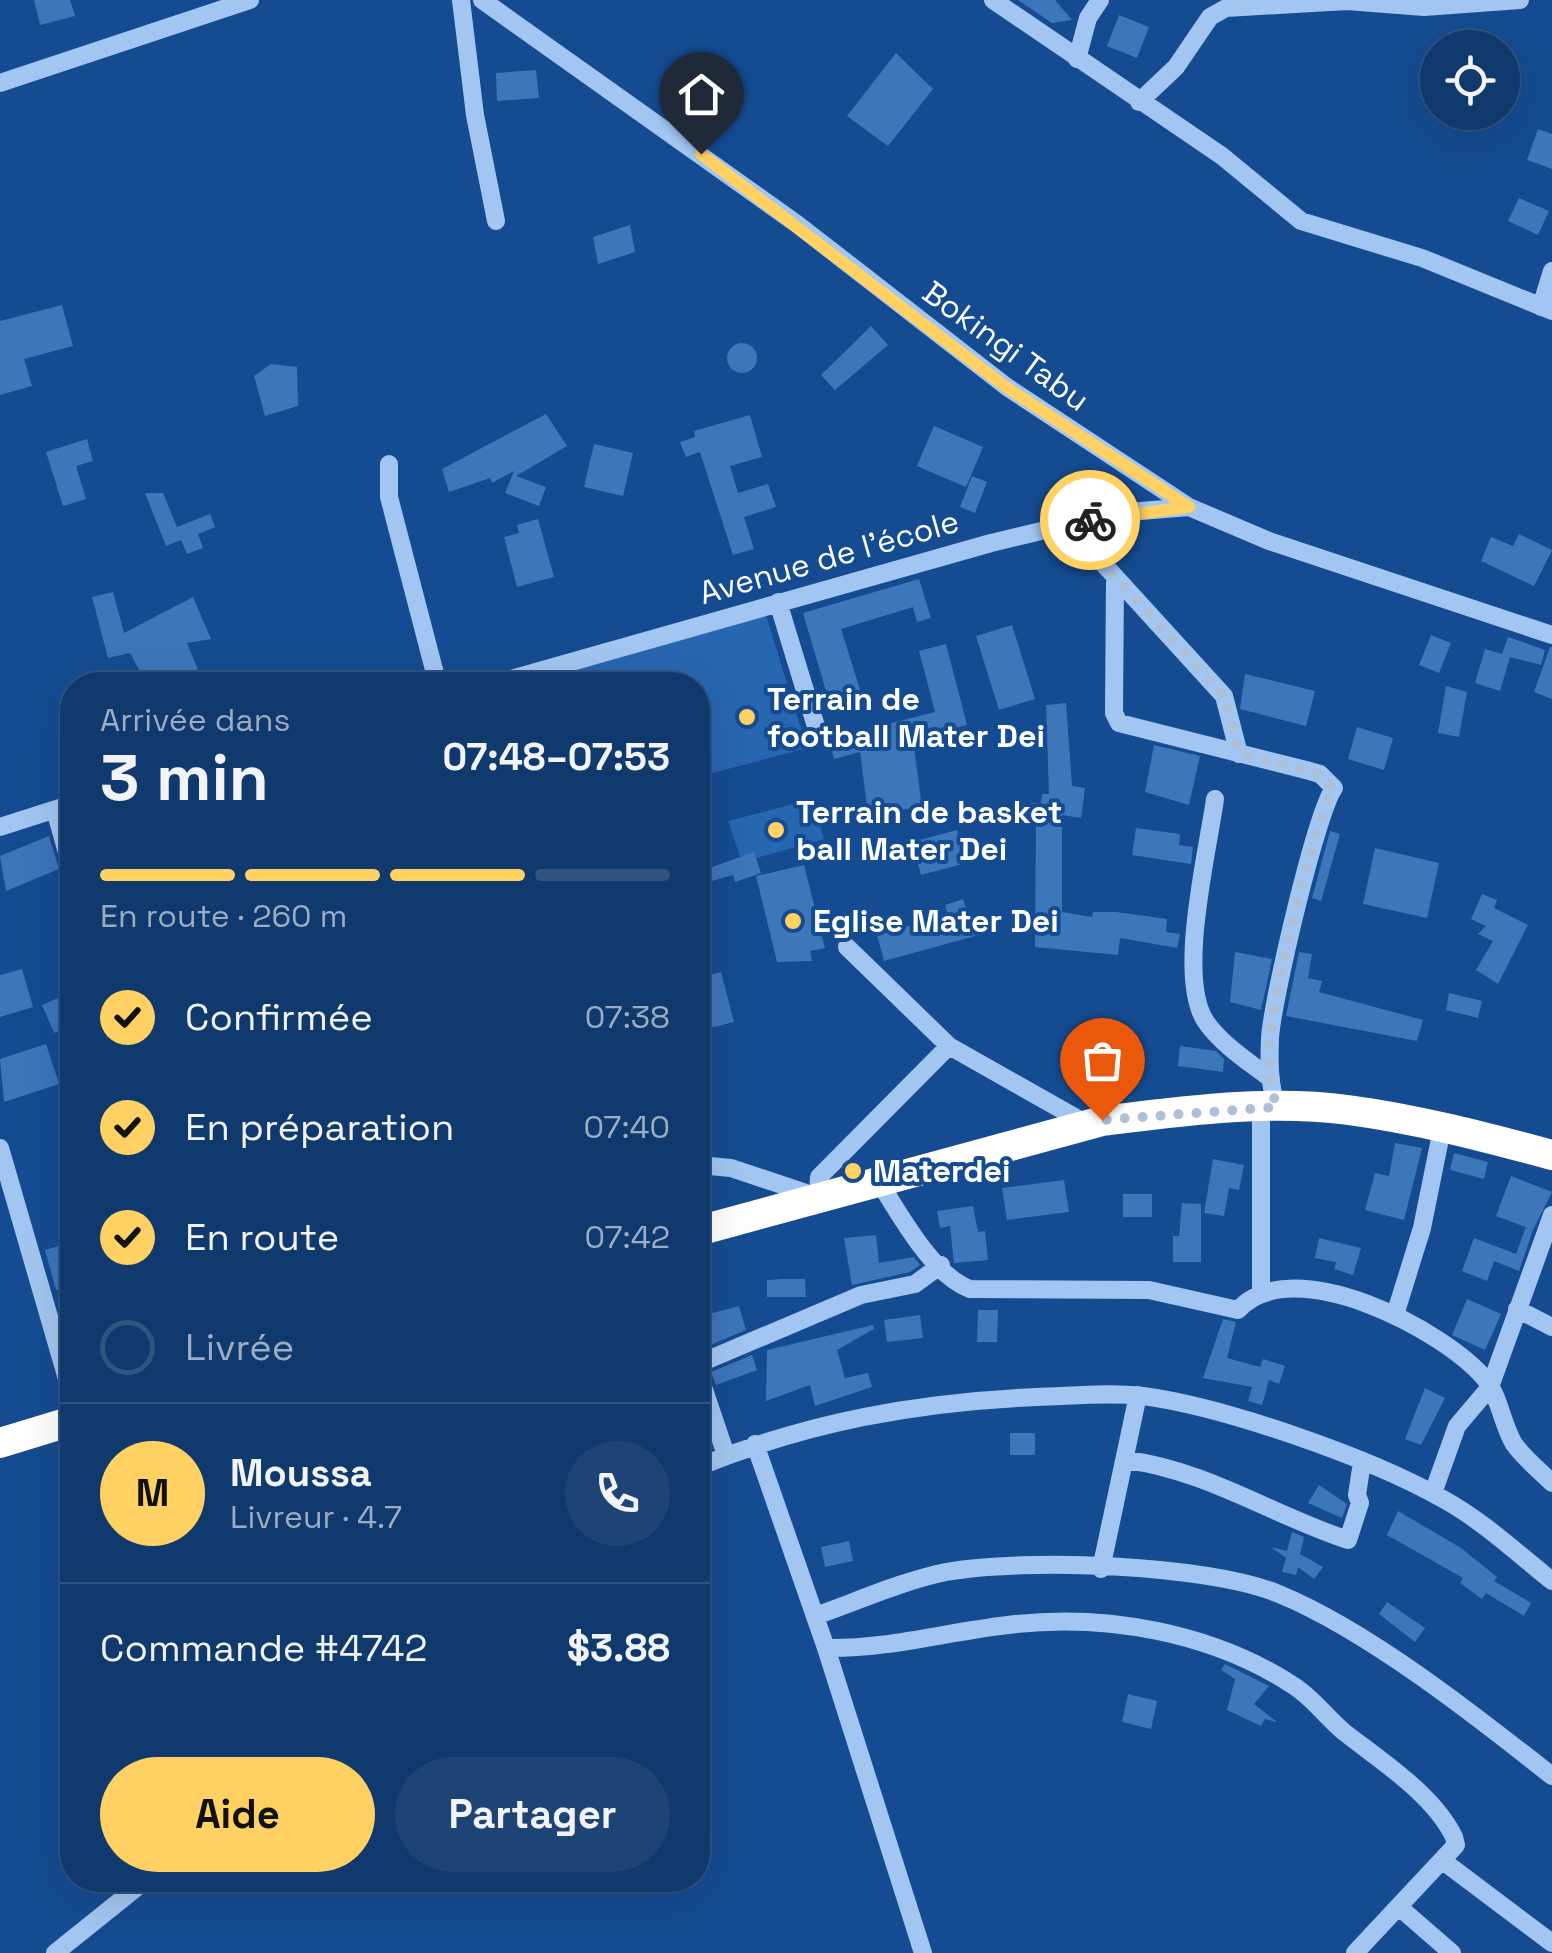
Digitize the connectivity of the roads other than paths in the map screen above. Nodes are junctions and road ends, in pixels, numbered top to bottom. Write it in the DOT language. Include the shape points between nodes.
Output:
graph roads {
  1 [pos="250,0"];
  2 [pos="461,0"];
  3 [pos="482,0"];
  4 [pos="993,0"];
  5 [pos="1100,0"];
  6 [pos="1520,0"];
  7 [pos="1320,2"];
  8 [pos="1417,3"];
  9 [pos="1209,8"];
  10 [pos="1077,59"];
  11 [pos="0,82"];
  12 [pos="1139,102"];
  13 [pos="496,221"];
  14 [pos="1552,271"];
  15 [pos="1546,310"];
  16 [pos="389,464"];
  17 [pos="1189,507"];
  18 [pos="1067,524"];
  19 [pos="1116,579"];
  20 [pos="778,602"];
  21 [pos="1552,634"];
  22 [pos="435,672"];
  23 [pos="535,672"];
  24 [pos="818,733"];
  25 [pos="1240,754"];
  26 [pos="1215,799"];
  27 [pos="60,808"];
  28 [pos="0,827"];
  29 [pos="847,946"];
  30 [pos="950,1046"];
  31 [pos="1269,1098"];
  32 [pos="1087,1124"];
  33 [pos="1442,1129"];
  34 [pos="0,1148"];
  35 [pos="1552,1155"];
  36 [pos="710,1165"];
  37 [pos="878,1180"];
  38 [pos="818,1197"];
  39 [pos="1552,1215"];
  40 [pos="710,1228"];
  41 [pos="941,1265"];
  42 [pos="1261,1294"];
  43 [pos="1517,1309"];
  44 [pos="1395,1314"];
  45 [pos="1552,1327"];
  46 [pos="60,1355"];
  47 [pos="710,1359"];
  48 [pos="1490,1387"];
  49 [pos="1138,1396"];
  50 [pos="710,1408"];
  51 [pos="60,1425"];
  52 [pos="0,1443"];
  53 [pos="755,1444"];
  54 [pos="726,1455"];
  55 [pos="1126,1460"];
  56 [pos="710,1462"];
  57 [pos="1362,1462"];
  58 [pos="1552,1483"];
  59 [pos="1433,1493"];
  60 [pos="1100,1569"];
  61 [pos="1552,1581"];
  62 [pos="815,1616"];
  63 [pos="826,1648"];
  64 [pos="1552,1776"];
  65 [pos="1443,1861"];
  66 [pos="131,1892"];
  67 [pos="1399,1908"];
  68 [pos="1552,1943"];
  69 [pos="1359,1952"];
  70 [pos="55,1953"];
  71 [pos="923,1953"];
  72 [pos="1452,1953"];
  1 -- 11 [label="street"];
  2 -- 13 [label="street"];
  3 -- 17 [label="street, Bokingi Tabu" via="797,224 1006,387"];
  4 -- 10 [label="street"];
  5 -- 10 [label="street"];
  6 -- 8 [label="street"];
  7 -- 8 [label="street"];
  7 -- 9 [label="street"];
  9 -- 12 [label="street" via="1176,67"];
  10 -- 12 [label="street"];
  12 -- 15 [label="street" via="1222,156 1301,221 1422,258"];
  14 -- 15 [label="street"];
  16 -- 22 [label="street" via="388,497"];
  17 -- 18 [label="street, Avenue de l'école"];
  17 -- 21 [label="street, Bokingi Tabu"];
  18 -- 19 [label="street"];
  18 -- 20 [label="street, Avenue de l'école"];
  19 -- 25 [label="street" via="1224,696"];
  19 -- 25 [label="street" via="1114,718"];
  20 -- 23 [label="street, Avenue de l'école"];
  20 -- 24 [label="street"];
  25 -- 31 [label="street" via="1320,774 1334,788 1306,874 1270,1034"];
  26 -- 31 [label="street" via="1194,986 1206,1022"];
  27 -- 28 [label="street"];
  29 -- 30 [label="street"];
  30 -- 32 [label="street"];
  30 -- 38 [label="street" via="819,1177"];
  31 -- 32 [label="highway"];
  31 -- 33 [label="highway"];
  31 -- 42 [label="street" via="1257,1236"];
  32 -- 37 [label="highway"];
  33 -- 35 [label="highway"];
  33 -- 44 [label="street"];
  34 -- 46 [label="street"];
  36 -- 38 [label="street"];
  37 -- 38 [label="highway"];
  37 -- 41 [label="street"];
  38 -- 40 [label="highway"];
  39 -- 43 [label="street"];
  41 -- 42 [label="street" via="970,1290 1149,1290 1238,1310"];
  41 -- 47 [label="street" via="915,1284 862,1295"];
  42 -- 44 [label="street" via="1318,1292"];
  43 -- 45 [label="street"];
  43 -- 48 [label="street"];
  44 -- 48 [label="street" via="1441,1339"];
  48 -- 58 [label="street" via="1515,1444"];
  48 -- 59 [label="street" via="1457,1426"];
  49 -- 53 [label="street" via="969,1399 820,1424"];
  49 -- 55 [label="street"];
  49 -- 57 [label="street" via="1248,1423"];
  50 -- 54 [label="street"];
  51 -- 52 [label="highway"];
  53 -- 54 [label="street"];
  53 -- 62 [label="street"];
  54 -- 56 [label="street"];
  55 -- 57 [label="street" via="1194,1475 1348,1540 1360,1503"];
  55 -- 60 [label="street"];
  57 -- 59 [label="street"];
  59 -- 61 [label="street"];
  60 -- 62 [label="street" via="944,1573"];
  60 -- 64 [label="street" via="1216,1578 1280,1594 1396,1662"];
  62 -- 63 [label="street"];
  63 -- 65 [label="street" via="1063,1622 1172,1634 1220,1648 1298,1688 1401,1777 1454,1837 1456,1845"];
  63 -- 71 [label="street"];
  65 -- 67 [label="street"];
  65 -- 68 [label="street"];
  66 -- 70 [label="street"];
  67 -- 69 [label="street"];
  67 -- 72 [label="street"];
}
